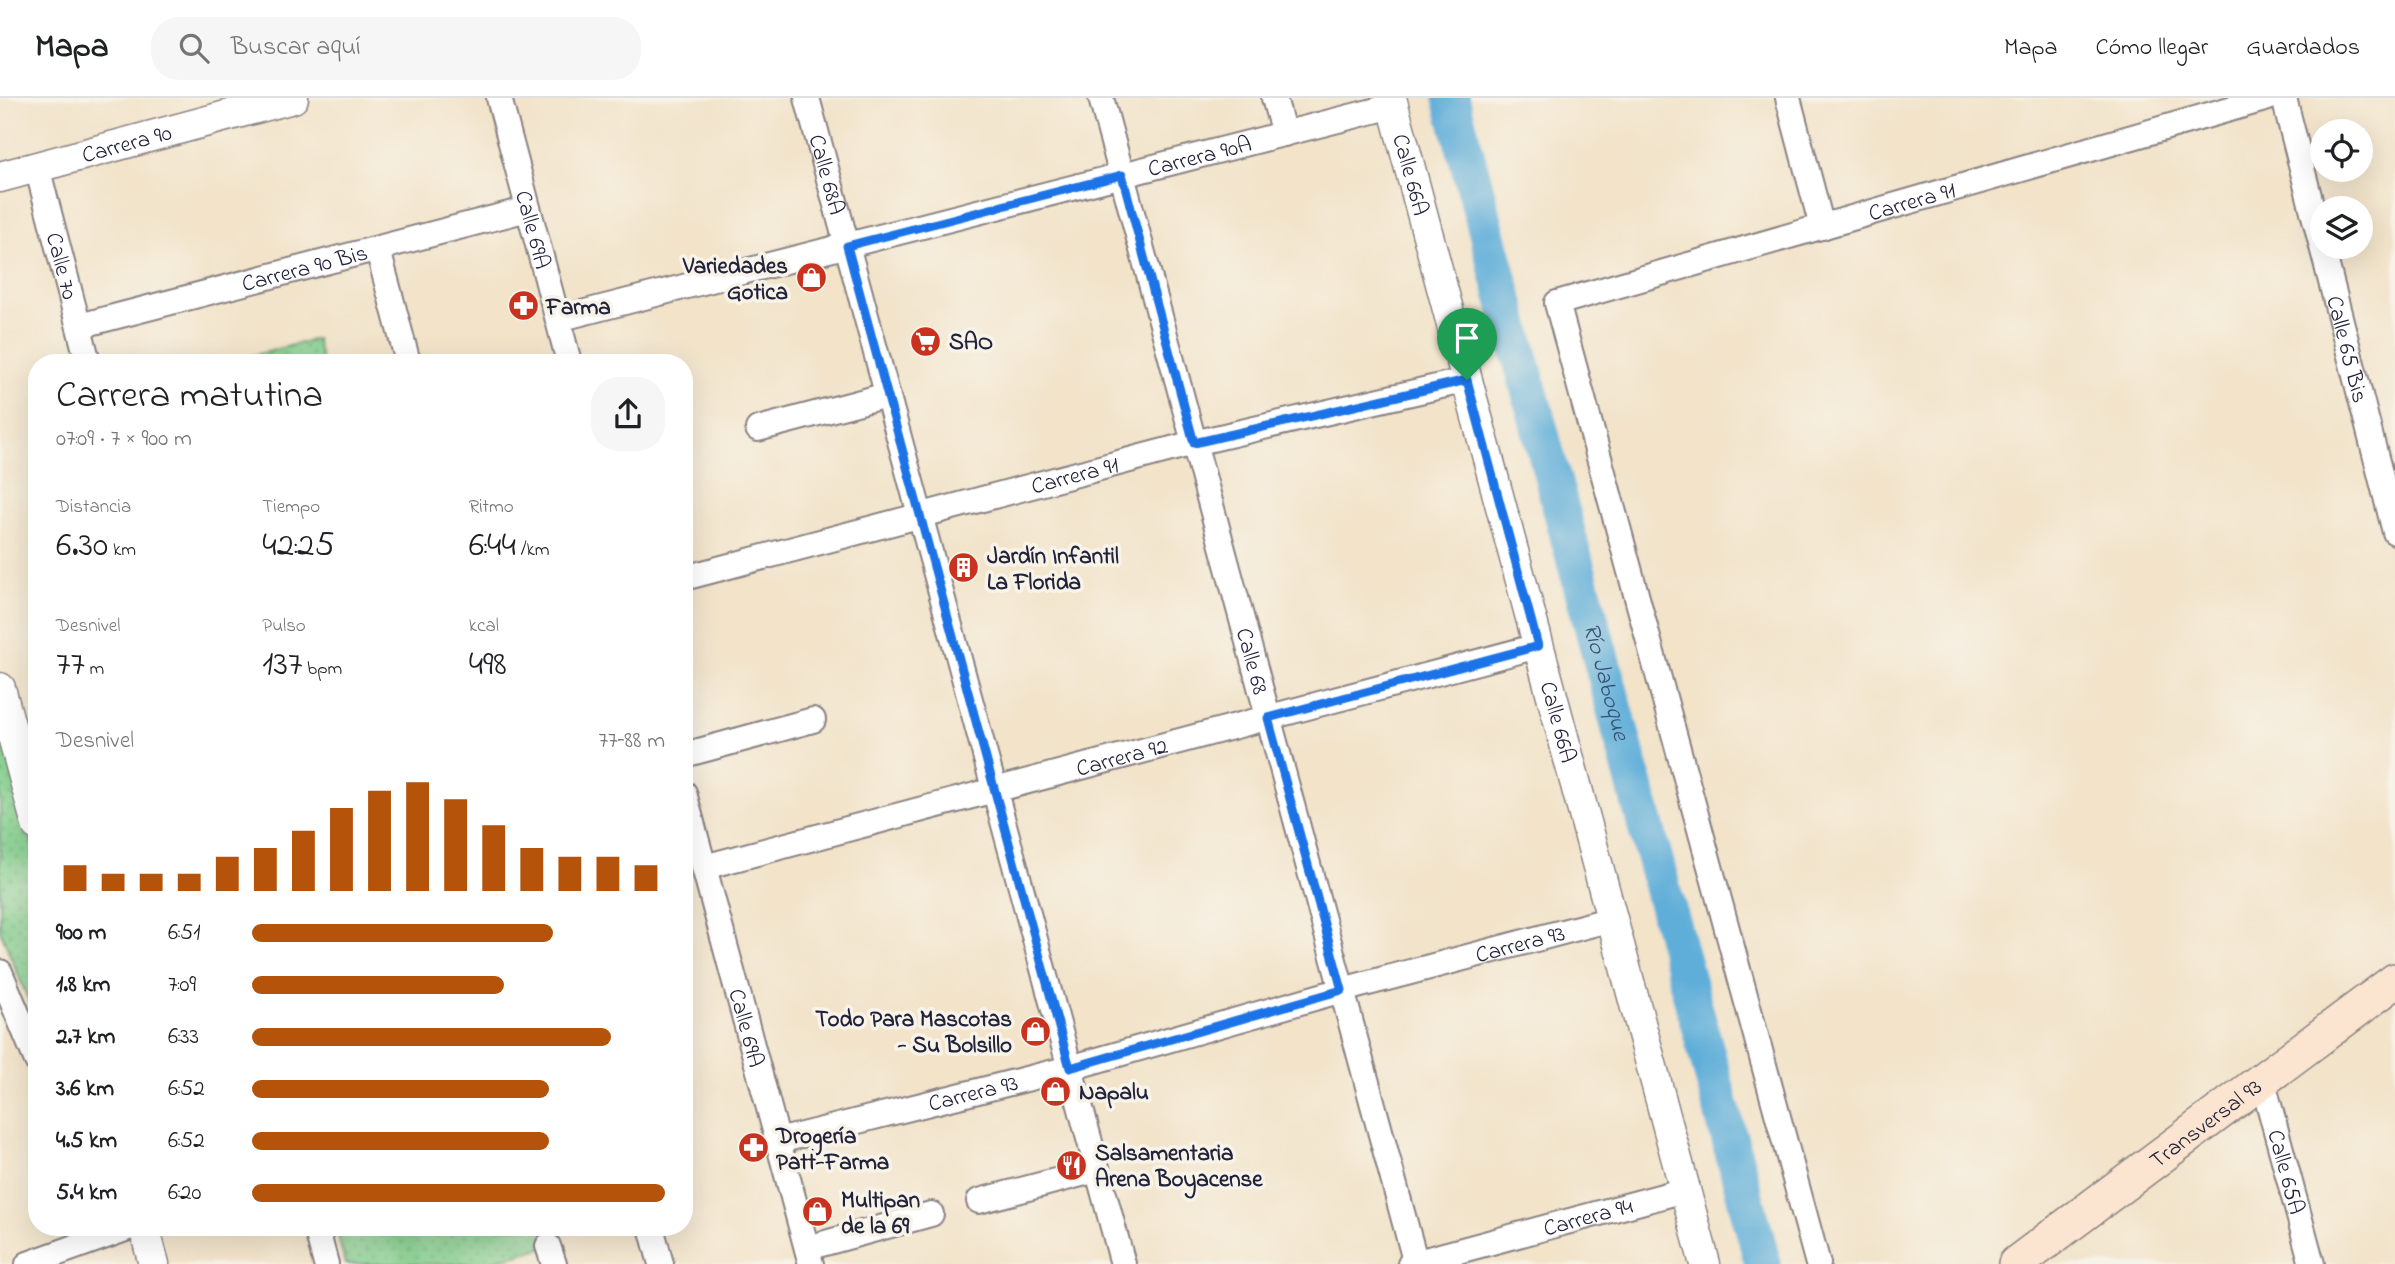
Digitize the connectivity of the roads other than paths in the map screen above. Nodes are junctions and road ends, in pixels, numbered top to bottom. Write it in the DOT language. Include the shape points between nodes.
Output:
graph roads {
  1 [pos="293,98"];
  2 [pos="499,98"];
  3 [pos="807,98"];
  4 [pos="1101,98"];
  5 [pos="1274,98"];
  6 [pos="1788,98"];
  7 [pos="2268,98"];
  8 [pos="2284,98"];
  9 [pos="1392,102"];
  10 [pos="1284,134"];
  11 [pos="37,167"];
  12 [pos="1122,175"];
  13 [pos="0,177"];
  14 [pos="528,209"];
  15 [pos="1822,227"];
  16 [pos="847,246"];
  17 [pos="377,250"];
  18 [pos="558,319"];
  19 [pos="79,326"];
  20 [pos="86,354"];
  21 [pos="406,354"];
  22 [pos="567,354"];
  23 [pos="1467,380"];
  24 [pos="887,396"];
  25 [pos="758,429"];
  26 [pos="1194,443"];
  27 [pos="920,516"];
  28 [pos="2395,532"];
  29 [pos="693,576"];
  30 [pos="1538,646"];
  31 [pos="1,695"];
  32 [pos="1268,718"];
  33 [pos="813,720"];
  34 [pos="693,753"];
  35 [pos="995,790"];
  36 [pos="28,792"];
  37 [pos="693,826"];
  38 [pos="704,867"];
  39 [pos="1612,919"];
  40 [pos="0,972"];
  41 [pos="2395,981"];
  42 [pos="1342,990"];
  43 [pos="28,1039"];
  44 [pos="1070,1068"];
  45 [pos="2262,1079"];
  46 [pos="778,1141"];
  47 [pos="1097,1170"];
  48 [pos="1685,1190"];
  49 [pos="979,1201"];
  50 [pos="931,1214"];
  51 [pos="98,1236"];
  52 [pos="146,1236"];
  53 [pos="318,1236"];
  54 [pos="653,1236"];
  55 [pos="809,1256"];
  56 [pos="28,1264"];
  57 [pos="154,1264"];
  58 [pos="326,1264"];
  59 [pos="661,1264"];
  60 [pos="1123,1264"];
  61 [pos="1414,1264"];
  62 [pos="1705,1264"];
  63 [pos="1818,1264"];
  64 [pos="2016,1264"];
  65 [pos="2312,1264"];
  1 -- 11 [label="street, Carrera 90"];
  2 -- 14 [label="street, Calle 69A"];
  3 -- 16 [label="street, Calle 68A"];
  4 -- 12 [label="street, Calle 68"];
  5 -- 10 [label="street"];
  6 -- 15 [label="street"];
  7 -- 15 [label="street, Carrera 91"];
  8 -- 28 [label="street, Calle 65 Bis"];
  9 -- 10 [label="street, Carrera 90A"];
  9 -- 23 [label="street, Calle 66A"];
  10 -- 12 [label="street, Carrera 90A"];
  11 -- 13 [label="street, Carrera 90"];
  11 -- 19 [label="street, Calle 70"];
  12 -- 16 [label="street, Carrera 90A"];
  12 -- 26 [label="street, Calle 68"];
  14 -- 17 [label="street, Carrera 90 Bis"];
  14 -- 18 [label="street, Calle 69A"];
  15 -- 63 [label="street, Carrera 91" via="1557,303"];
  16 -- 18 [label="street, Carrera 90A"];
  16 -- 24 [label="street, Calle 68A"];
  17 -- 19 [label="street, Carrera 90 Bis"];
  17 -- 21 [label="street"];
  18 -- 22 [label="street, Calle 69A"];
  19 -- 20 [label="street, Calle 70"];
  23 -- 26 [label="street, Carrera 91"];
  23 -- 30 [label="street, Calle 66A"];
  24 -- 25 [label="street"];
  24 -- 27 [label="street, Calle 68A"];
  26 -- 27 [label="street, Carrera 91"];
  26 -- 32 [label="street, Calle 68"];
  27 -- 29 [label="street, Carrera 91"];
  27 -- 35 [label="street, Calle 68A"];
  30 -- 32 [label="street, Carrera 92"];
  30 -- 39 [label="street, Calle 66A"];
  31 -- 36 [label="street"];
  32 -- 35 [label="street, Carrera 92"];
  32 -- 42 [label="street, Calle 68"];
  33 -- 34 [label="street"];
  35 -- 38 [label="street, Carrera 92"];
  35 -- 44 [label="street, Calle 68A"];
  37 -- 38 [label="street, Calle 69A"];
  38 -- 46 [label="street, Calle 69A"];
  39 -- 42 [label="street, Carrera 93"];
  39 -- 48 [label="street, Calle 66A"];
  40 -- 43 [label="street"];
  41 -- 45 [label="main road, Transversal 93"];
  42 -- 44 [label="street, Carrera 93"];
  42 -- 61 [label="street, Calle 68"];
  44 -- 46 [label="street, Carrera 93"];
  44 -- 47 [label="street, Calle 68A"];
  45 -- 64 [label="main road, Transversal 93"];
  45 -- 65 [label="street, Calle 65A"];
  46 -- 55 [label="street, Calle 69A"];
  47 -- 49 [label="street"];
  47 -- 60 [label="street, Calle 68A"];
  48 -- 61 [label="street, Carrera 94"];
  48 -- 62 [label="street, Calle 66A"];
  50 -- 55 [label="street"];
  51 -- 56 [label="street"];
  52 -- 57 [label="street"];
  53 -- 58 [label="street"];
  54 -- 59 [label="street"];
}
